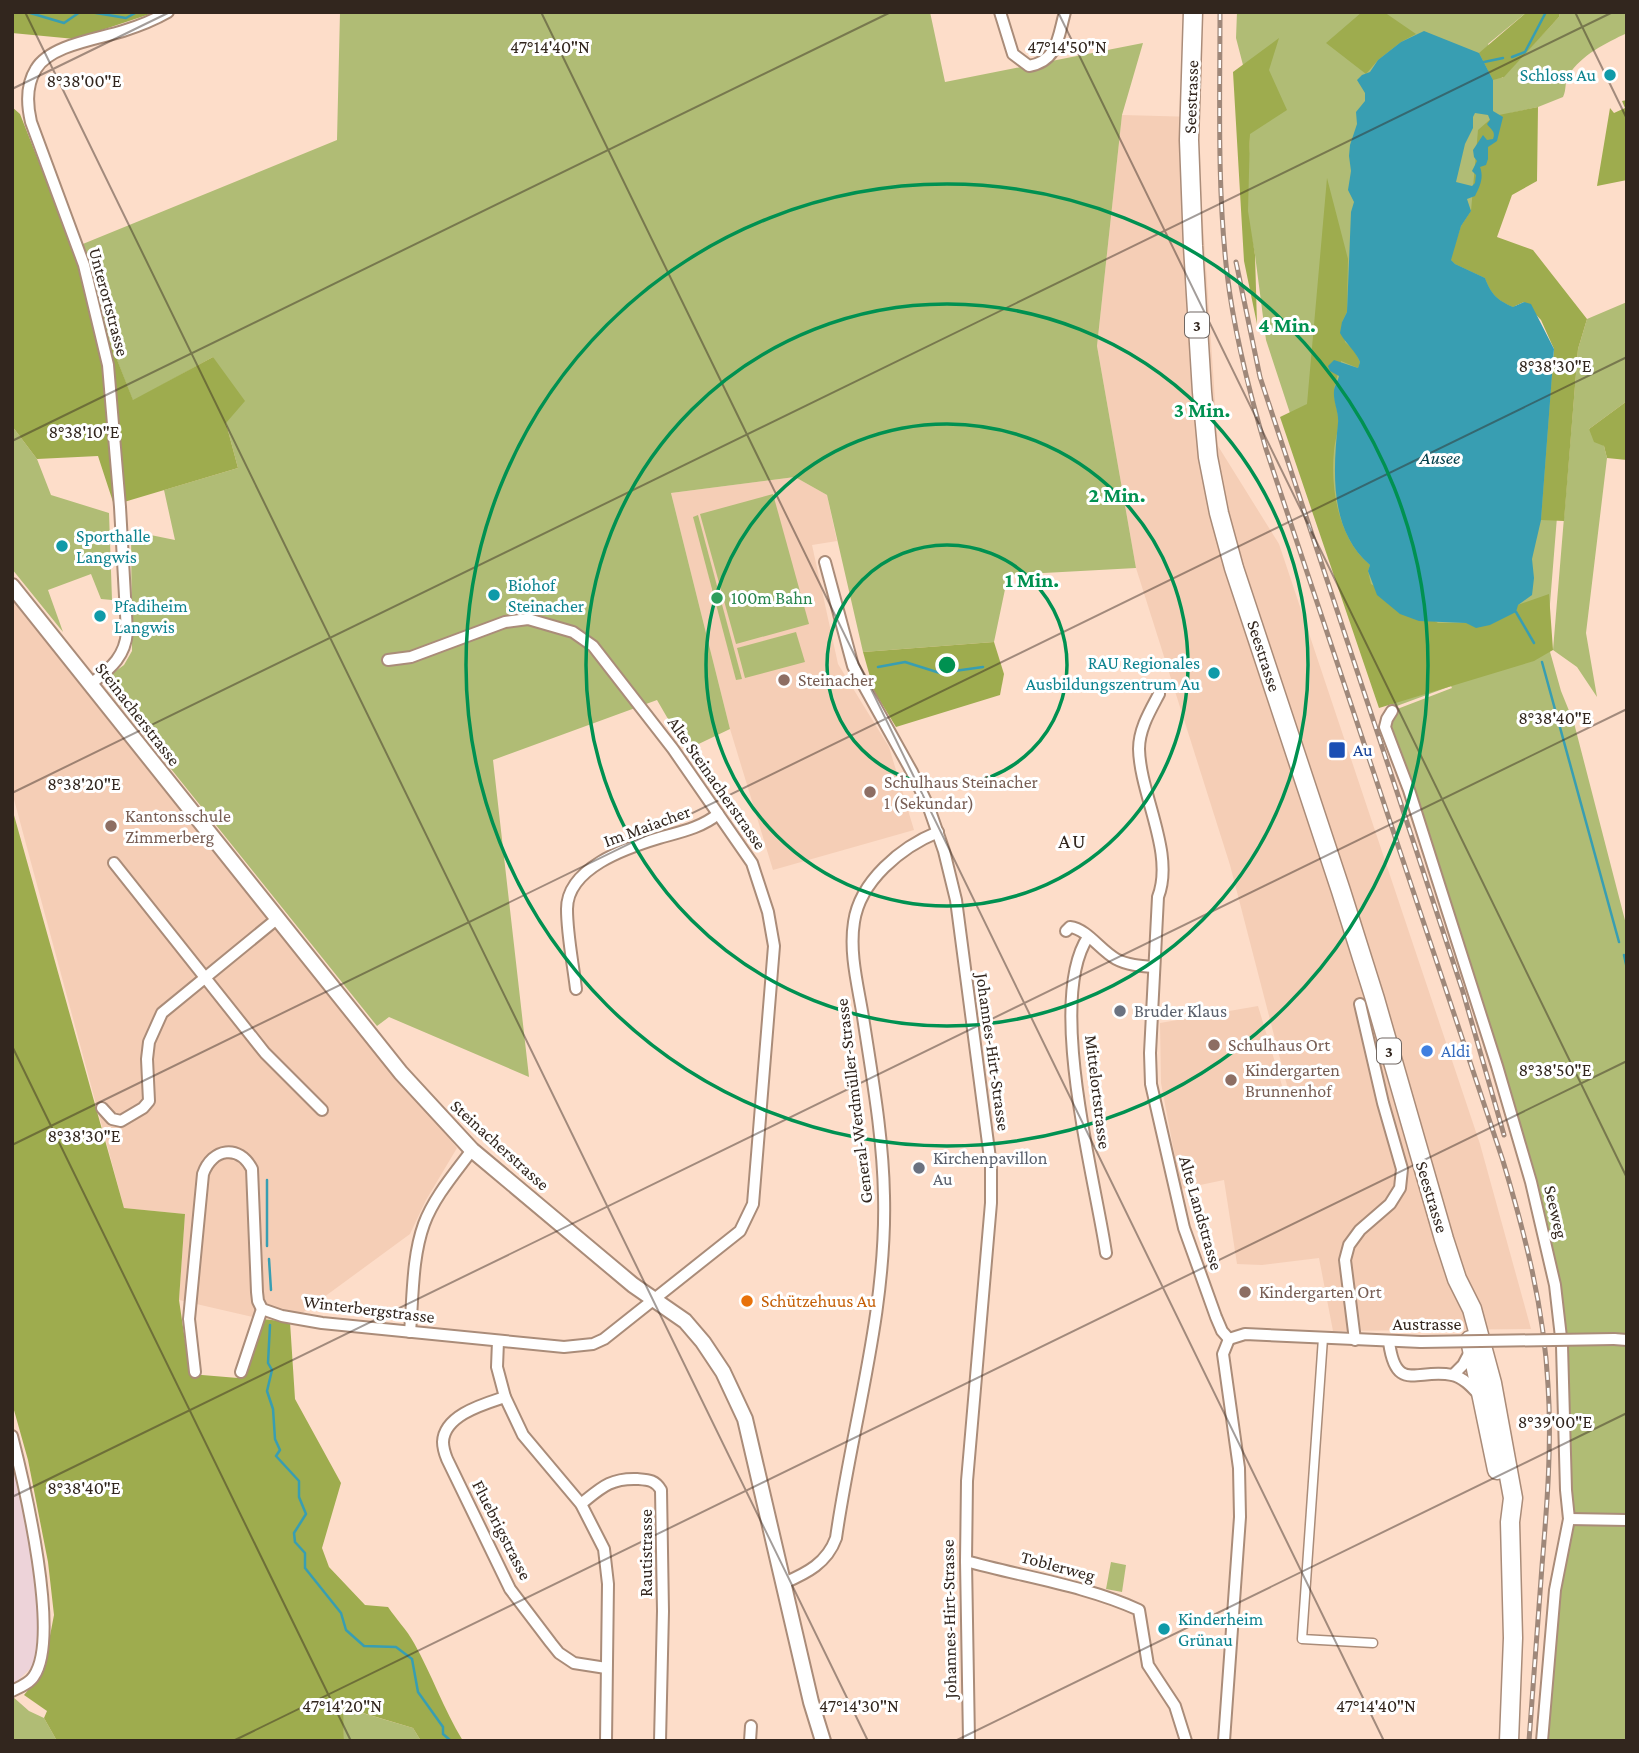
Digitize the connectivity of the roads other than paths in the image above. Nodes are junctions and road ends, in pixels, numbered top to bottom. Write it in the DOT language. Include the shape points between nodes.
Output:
graph roads {
  1 [pos="168,12"];
  2 [pos="1000,12"];
  3 [pos="1065,12"];
  4 [pos="1193,12"];
  5 [pos="825,562"];
  6 [pos="12,586"];
  7 [pos="388,660"];
  8 [pos="91,684"];
  9 [pos="1159,694"];
  10 [pos="1392,711"];
  11 [pos="718,814"];
  12 [pos="938,832"];
  13 [pos="114,863"];
  14 [pos="278,918"];
  15 [pos="1066,931"];
  16 [pos="1088,937"];
  17 [pos="1154,967"];
  18 [pos="205,978"];
  19 [pos="576,989"];
  20 [pos="1360,1004"];
  21 [pos="102,1108"];
  22 [pos="322,1110"];
  23 [pos="472,1150"];
  24 [pos="1106,1253"];
  25 [pos="1457,1279"];
  26 [pos="654,1299"];
  27 [pos="262,1309"];
  28 [pos="410,1332"];
  29 [pos="1323,1338"];
  30 [pos="1229,1339"];
  31 [pos="1355,1340"];
  32 [pos="1627,1340"];
  33 [pos="498,1341"];
  34 [pos="1389,1342"];
  35 [pos="1471,1347"];
  36 [pos="195,1372"];
  37 [pos="241,1372"];
  38 [pos="1453,1375"];
  39 [pos="505,1397"];
  40 [pos="1483,1400"];
  41 [pos="12,1436"];
  42 [pos="581,1504"];
  43 [pos="1569,1519"];
  44 [pos="1627,1520"];
  45 [pos="1510,1522"];
  46 [pos="966,1561"];
  47 [pos="783,1583"];
  48 [pos="1373,1643"];
  49 [pos="606,1668"];
  50 [pos="12,1691"];
  51 [pos="751,1726"];
  52 [pos="606,1741"];
  53 [pos="660,1741"];
  54 [pos="750,1741"];
  55 [pos="823,1741"];
  56 [pos="969,1741"];
  57 [pos="1186,1741"];
  58 [pos="1224,1741"];
  59 [pos="1509,1741"];
  60 [pos="1542,1741"];
  1 -- 8 [label="street, Unterortstrasse" via="55,53 36,69 29,87 31,122 84,265 108,365 127,632 118,659"];
  2 -- 3 [label="street" via="1013,54 1029,66 1050,58"];
  4 -- 25 [label="main road, Seestrasse / 3" via="1192,246 1202,392 1219,513 1375,999"];
  5 -- 12 [label="street, Johannes-Hirt-Strasse" via="853,666 912,772"];
  6 -- 8 [label="street, Steinacherstrasse"];
  7 -- 11 [label="street, Alte Steinacherstrasse" via="433,650 505,622 528,619 573,632 610,665"];
  8 -- 14 [label="street, Steinacherstrasse"];
  9 -- 17 [label="street, Alte Landstrasse" via="1144,722 1139,749 1162,865"];
  10 -- 43 [label="street, Seeweg" via="1385,727 1497,1066 1555,1285"];
  11 -- 19 [label="street, Im Maiacher" via="700,826 600,862 574,884 567,907"];
  11 -- 26 [label="street, Alte Steinacherstrasse" via="759,878 774,946 753,1204 740,1231"];
  12 -- 46 [label="street, Johannes-Hirt-Strasse" via="956,900 991,1166 975,1431 967,1481"];
  12 -- 47 [label="street, General-Werdmüller-Strasse" via="915,844 876,876 862,896 854,922 854,958 883,1168 881,1285 832,1551 823,1562"];
  13 -- 18 [label="street"];
  14 -- 18 [label="street"];
  14 -- 23 [label="street, Steinacherstrasse" via="401,1073"];
  15 -- 16 [label="street" via="1077,928"];
  16 -- 17 [label="street" via="1118,960"];
  16 -- 24 [label="street, Mittelortstrasse" via="1071,984 1071,1022 1084,1135"];
  17 -- 30 [label="street, Alte Landstrasse" via="1150,1053 1157,1114 1187,1239"];
  18 -- 21 [label="street" via="162,1013 155,1027 147,1059 147,1105 121,1121"];
  18 -- 22 [label="street" via="265,1053"];
  20 -- 31 [label="street" via="1402,1169 1400,1188 1390,1204 1349,1245 1345,1260"];
  23 -- 26 [label="street, Steinacherstrasse"];
  23 -- 28 [label="street" via="424,1224"];
  25 -- 35 [label="main road, Seestrasse / 3"];
  25 -- 45 [label="main road, Seestrasse / 3" via="1472,1309 1493,1383 1513,1498"];
  26 -- 33 [label="street, Winterbergstrasse" via="625,1325 593,1344 565,1347"];
  26 -- 47 [label="street, Steinacherstrasse" via="695,1332 735,1394 750,1435"];
  27 -- 28 [label="street, Winterbergstrasse" via="322,1323"];
  27 -- 36 [label="street" via="257,1292 252,1170 243,1157 220,1154 209,1160 203,1174 189,1319"];
  27 -- 37 [label="street"];
  28 -- 33 [label="street, Winterbergstrasse"];
  29 -- 30 [label="street, Austrasse" via="1245,1334"];
  29 -- 31 [label="street, Austrasse"];
  29 -- 48 [label="street" via="1302,1639"];
  30 -- 58 [label="street" via="1223,1354 1239,1468 1240,1517"];
  31 -- 34 [label="street, Austrasse"];
  32 -- 34 [label="street, Austrasse, bridge"];
  33 -- 39 [label="street"];
  34 -- 38 [label="street" via="1394,1365 1405,1374"];
  35 -- 38 [label="street"];
  35 -- 40 [label="main road, Seestrasse / 3"];
  38 -- 40 [label="street"];
  39 -- 42 [label="street" via="523,1435"];
  39 -- 49 [label="street, Fluebrigstrasse" via="456,1418 448,1426 443,1443 447,1459 510,1589 551,1643 574,1663"];
  40 -- 45 [label="main road, Seestrasse / 3" via="1501,1499"];
  41 -- 50 [label="street" via="29,1509 43,1623 38,1669 30,1681"];
  42 -- 49 [label="street" via="600,1539 607,1566"];
  42 -- 53 [label="street, Rautistrasse" via="606,1484 621,1479 651,1480 662,1490"];
  43 -- 44 [label="street"];
  43 -- 60 [label="street, Seeweg" via="1555,1590"];
  45 -- 59 [label="main road, Seestrasse / 3" via="1513,1638"];
  46 -- 56 [label="street, Johannes-Hirt-Strasse"];
  46 -- 57 [label="street, Toblerweg" via="1139,1609 1147,1665 1175,1706"];
  47 -- 55 [label="street, Steinacherstrasse"];
  49 -- 52 [label="street"];
  51 -- 54 [label="street"];
}
